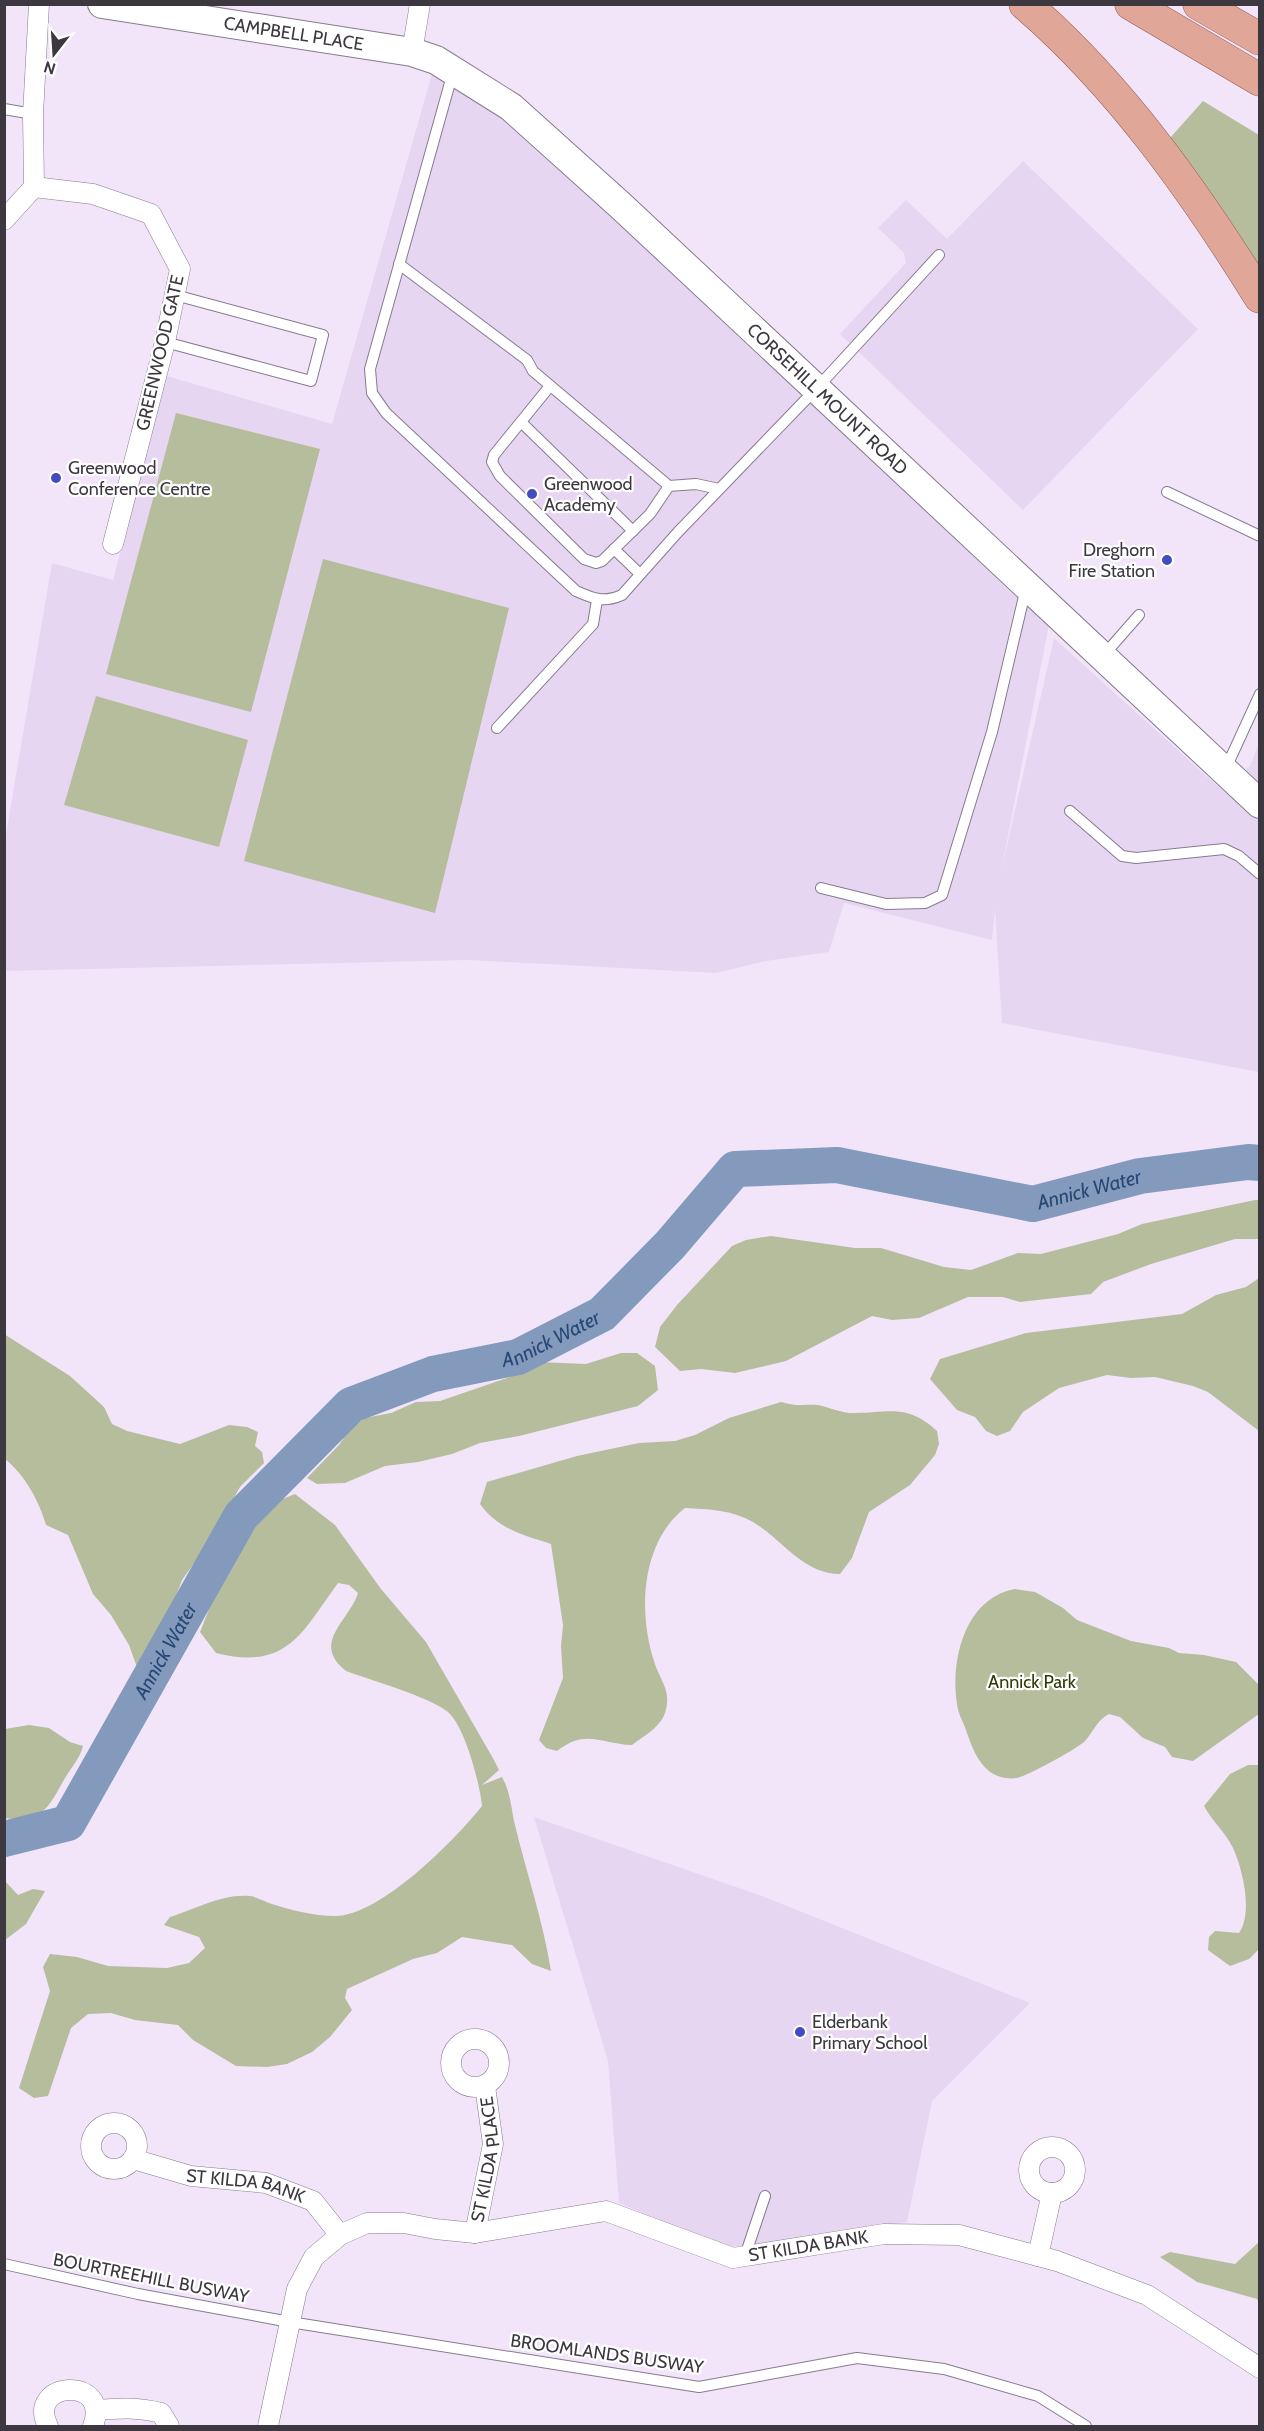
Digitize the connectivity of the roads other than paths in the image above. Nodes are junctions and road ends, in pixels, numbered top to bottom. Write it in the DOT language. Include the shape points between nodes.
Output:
graph roads {
  1 [pos="39,4"];
  2 [pos="102,4"];
  3 [pos="420,4"];
  4 [pos="1026,4"];
  5 [pos="1131,4"];
  6 [pos="1199,4"];
  7 [pos="1260,39"];
  8 [pos="412,52"];
  9 [pos="453,71"];
  10 [pos="1260,80"];
  11 [pos="4,109"];
  12 [pos="33,114"];
  13 [pos="34,187"];
  14 [pos="4,220"];
  15 [pos="939,255"];
  16 [pos="399,264"];
  17 [pos="175,295"];
  18 [pos="1260,297"];
  19 [pos="165,342"];
  20 [pos="550,386"];
  21 [pos="816,388"];
  22 [pos="521,422"];
  23 [pos="669,486"];
  24 [pos="719,489"];
  25 [pos="1167,492"];
  26 [pos="633,531"];
  27 [pos="1260,536"];
  28 [pos="113,544"];
  29 [pos="614,549"];
  30 [pos="640,574"];
  31 [pos="1027,585"];
  32 [pos="597,600"];
  33 [pos="1139,615"];
  34 [pos="1102,656"];
  35 [pos="1260,694"];
  36 [pos="497,728"];
  37 [pos="1225,771"];
  38 [pos="1260,804"];
  39 [pos="1070,811"];
  40 [pos="1260,874"];
  41 [pos="821,888"];
  42 [pos="485,2086"];
  43 [pos="133,2159"];
  44 [pos="1052,2193"];
  45 [pos="765,2196"];
  46 [pos="475,2233"];
  47 [pos="340,2235"];
  48 [pos="745,2256"];
  49 [pos="1038,2256"];
  50 [pos="4,2264"];
  51 [pos="290,2322"];
  52 [pos="1260,2368"];
  53 [pos="94,2418"];
  54 [pos="48,2427"];
  55 [pos="169,2427"];
  56 [pos="268,2427"];
  57 [pos="1086,2427"];
  1 -- 12 [label="street"];
  2 -- 8 [label="main road, CAMPBELL PLACE"];
  3 -- 8 [label="street"];
  4 -- 18 [label="main road" via="1094,70 1135,118"];
  5 -- 10 [label="main road"];
  6 -- 7 [label="main road"];
  8 -- 9 [label="main road, CORSEHILL MOUNT ROAD"];
  9 -- 16 [label="lane"];
  9 -- 21 [label="main road, CORSEHILL MOUNT ROAD" via="511,107"];
  11 -- 12 [label="lane"];
  12 -- 13 [label="street"];
  13 -- 14 [label="street"];
  13 -- 17 [label="street, GREENWOOD GATE" via="93,194 151,214 180,269"];
  15 -- 21 [label="lane"];
  16 -- 20 [label="lane" via="527,360"];
  16 -- 32 [label="lane" via="370,369 372,393 386,413 576,591"];
  17 -- 19 [label="street, GREENWOOD GATE"];
  17 -- 19 [label="lane" via="323,335 311,381"];
  19 -- 28 [label="street, GREENWOOD GATE"];
  20 -- 22 [label="lane"];
  20 -- 23 [label="lane"];
  21 -- 24 [label="lane"];
  21 -- 31 [label="main road, CORSEHILL MOUNT ROAD"];
  22 -- 26 [label="lane"];
  22 -- 29 [label="lane" via="494,455 495,470 584,559 602,561"];
  23 -- 24 [label="lane" via="696,484"];
  23 -- 26 [label="lane"];
  24 -- 30 [label="lane"];
  25 -- 27 [label="lane"];
  26 -- 29 [label="lane"];
  29 -- 30 [label="lane"];
  30 -- 32 [label="lane" via="622,595 609,601"];
  31 -- 34 [label="main road, CORSEHILL MOUNT ROAD"];
  31 -- 41 [label="lane" via="992,732 942,895 925,903 886,903"];
  32 -- 36 [label="lane" via="593,624"];
  33 -- 34 [label="lane"];
  34 -- 37 [label="main road, CORSEHILL MOUNT ROAD"];
  35 -- 37 [label="lane"];
  37 -- 38 [label="main road, CORSEHILL MOUNT ROAD"];
  39 -- 40 [label="lane" via="1122,856 1137,858 1224,849"];
  42 -- 46 [label="street, ST KILDA PLACE" via="493,2144"];
  43 -- 47 [label="street, ST KILDA BANK" via="191,2176 266,2183 313,2201"];
  44 -- 49 [label="street"];
  45 -- 48 [label="lane"];
  46 -- 47 [label="street, ST KILDA BANK" via="404,2223 367,2223"];
  46 -- 48 [label="street, ST KILDA BANK" via="606,2211 733,2258"];
  47 -- 51 [label="street, ST KILDA BANK" via="314,2257 297,2289"];
  48 -- 49 [label="street, ST KILDA BANK" via="884,2234 959,2235"];
  49 -- 52 [label="street, ST KILDA BANK" via="1147,2295"];
  50 -- 51 [label="lane, BOURTREEHILL BUSWAY"];
  51 -- 56 [label="street, ST KILDA BANK"];
  51 -- 57 [label="lane, BROOMLANDS BUSWAY" via="699,2387 857,2358 944,2369 1038,2396"];
  53 -- 54 [label="street" via="90,2398 83,2392 63,2390 47,2403 44,2412"];
  53 -- 55 [label="street" via="131,2407 161,2413"];
}
